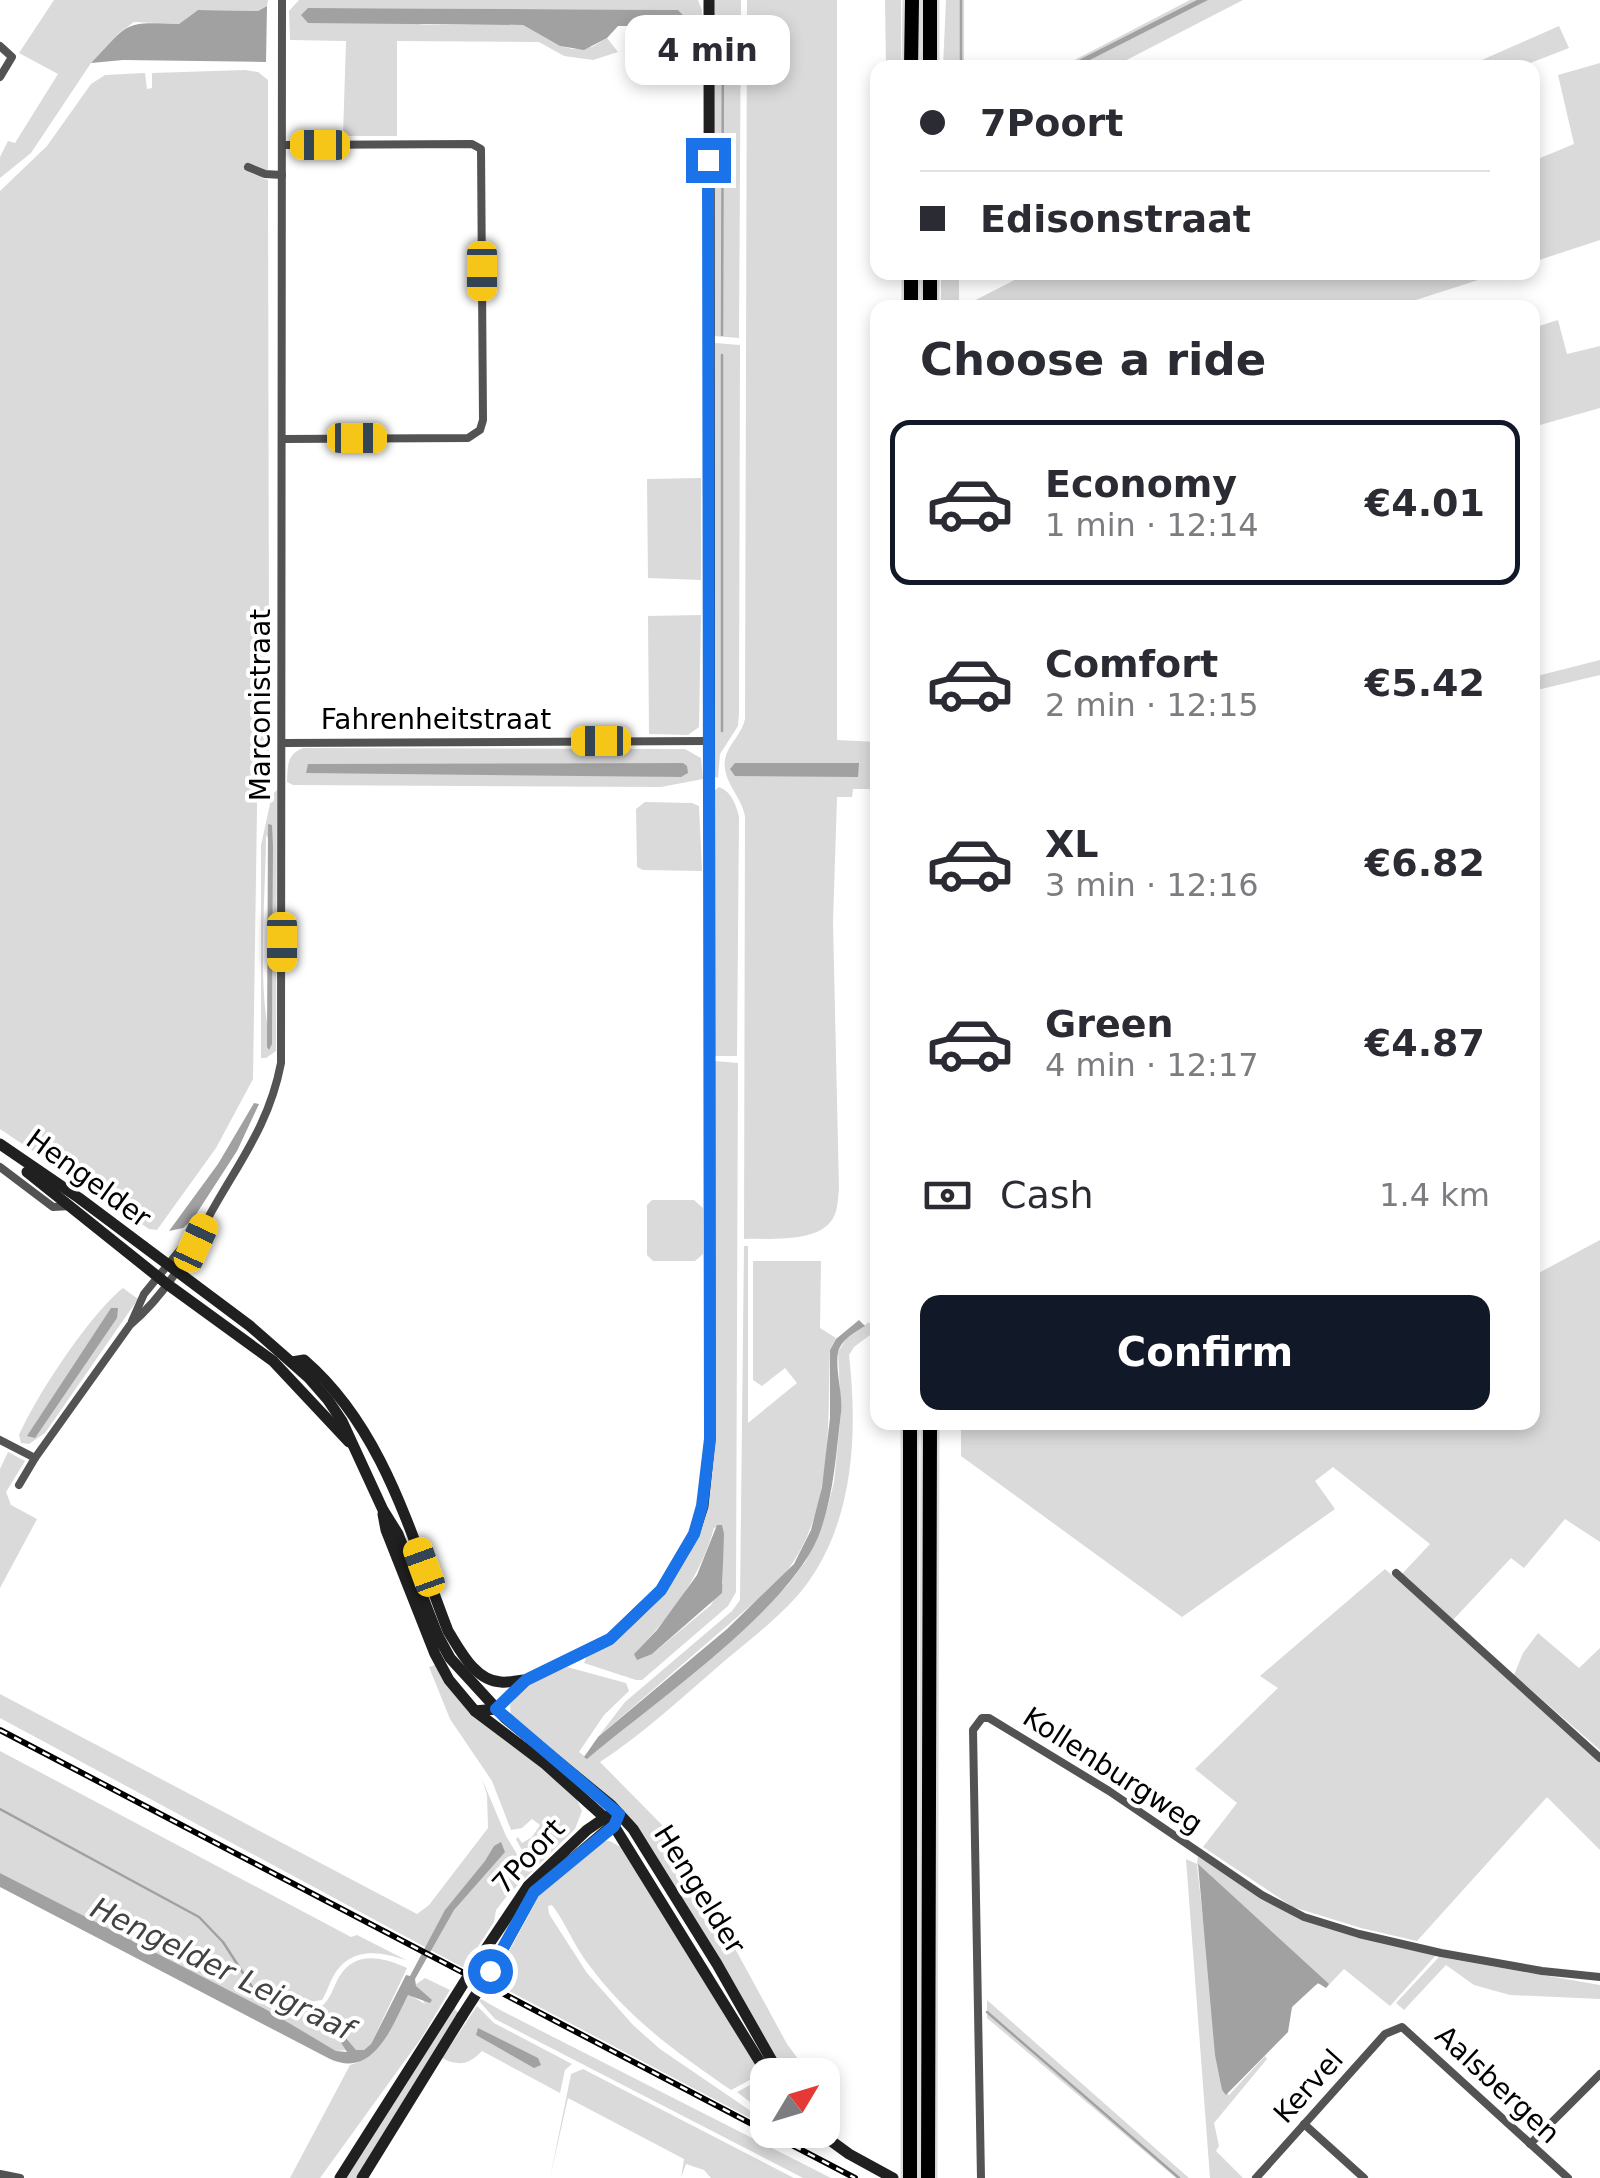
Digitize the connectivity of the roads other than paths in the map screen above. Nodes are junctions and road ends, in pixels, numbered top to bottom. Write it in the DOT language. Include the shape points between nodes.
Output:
graph roads {
  1 [pos="282,0"];
  2 [pos="709,0"];
  3 [pos="912,0"];
  4 [pos="930,0"];
  5 [pos="0,46"];
  6 [pos="912,60"];
  7 [pos="930,60"];
  8 [pos="0,77"];
  9 [pos="282,146"];
  10 [pos="248,167"];
  11 [pos="282,175"];
  12 [pos="283,439"];
  13 [pos="708,741"];
  14 [pos="283,742"];
  15 [pos="0,1148"];
  16 [pos="0,1167"];
  17 [pos="71,1206"];
  18 [pos="171,1269"];
  19 [pos="162,1280"];
  20 [pos="292,1362"];
  21 [pos="910,1430"];
  22 [pos="930,1430"];
  23 [pos="0,1440"];
  24 [pos="350,1444"];
  25 [pos="35,1458"];
  26 [pos="18,1484"];
  27 [pos="382,1510"];
  28 [pos="1396,1573"];
  29 [pos="491,1680"];
  30 [pos="526,1680"];
  31 [pos="500,1706"];
  32 [pos="475,1710"];
  33 [pos="1600,1758"];
  34 [pos="604,1815"];
  35 [pos="616,1820"];
  36 [pos="1600,1978"];
  37 [pos="1396,2027"];
  38 [pos="757,2058"];
  39 [pos="770,2058"];
  40 [pos="1600,2074"];
  41 [pos="1304,2124"];
  42 [pos="1530,2144"];
  43 [pos="840,2148"];
  44 [pos="910,2170"];
  45 [pos="0,2174"];
  46 [pos="928,2174"];
  47 [pos="20,2178"];
  48 [pos="340,2178"];
  49 [pos="362,2178"];
  50 [pos="893,2178"];
  51 [pos="980,2178"];
  52 [pos="1256,2178"];
  53 [pos="1364,2178"];
  54 [pos="1568,2178"];
  1 -- 9 [label="street, Marconistraat"];
  2 -- 13 [label="street"];
  3 -- 6 [label="highway"];
  4 -- 7 [label="highway"];
  5 -- 8 [label="street" via="12,57"];
  9 -- 11 [label="street, Marconistraat"];
  9 -- 12 [label="street" via="481,149 483,420 468,438"];
  10 -- 11 [label="street"];
  11 -- 12 [label="street, Marconistraat"];
  12 -- 14 [label="street, Marconistraat"];
  13 -- 14 [label="street, Fahrenheitstraat"];
  13 -- 30 [label="street" via="710,1439 702,1506 682,1558 638,1616 610,1639"];
  14 -- 18 [label="street, Marconistraat" via="280,1063 255,1142"];
  15 -- 17 [label="street, Hengelder"];
  15 -- 18 [label="street, Hengelder"];
  16 -- 17 [label="street, Hengelder" via="53,1207"];
  17 -- 19 [label="street, Hengelder"];
  18 -- 19 [label="street, Marconistraat"];
  18 -- 20 [label="street, Hengelder"];
  19 -- 24 [label="street, Hengelder" via="286,1372"];
  19 -- 25 [label="street, Marconistraat" via="144,1294 130,1325"];
  20 -- 24 [label="street, Hengelder" via="328,1400"];
  20 -- 29 [label="street, Hengelder" via="304,1360 316,1370 374,1448 448,1630"];
  21 -- 44 [label="highway"];
  22 -- 46 [label="highway"];
  23 -- 25 [label="street"];
  24 -- 27 [label="street, Hengelder"];
  25 -- 26 [label="street, Marconistraat"];
  27 -- 31 [label="street, Hengelder" via="450,1658"];
  27 -- 32 [label="street, Hengelder" via="434,1654"];
  28 -- 33 [label="street"];
  29 -- 30 [label="street"];
  29 -- 31 [label="street, Hengelder" via="502,1695"];
  30 -- 31 [label="street"];
  31 -- 32 [label="street"];
  31 -- 35 [label="street, Hengelder"];
  32 -- 34 [label="street, Hengelder"];
  34 -- 35 [label="street, 7Poort"];
  34 -- 48 [label="street, 7Poort, bridge" via="528,1886"];
  35 -- 38 [label="street, Hengelder"];
  35 -- 39 [label="street, Hengelder" via="650,1854"];
  35 -- 49 [label="street, 7Poort, bridge" via="534,1892"];
  36 -- 51 [label="street, Kollenburgweg" via="1441,1953 1304,1917 982,1718 974,1730"];
  37 -- 41 [label="street, Kervel"];
  37 -- 42 [label="street, Aalsbergen"];
  40 -- 42 [label="street"];
  41 -- 52 [label="street, Kervel"];
  41 -- 53 [label="street"];
  42 -- 54 [label="street, Aalsbergen"];
  43 -- 50 [label="street"];
  45 -- 47 [label="street"];
}
